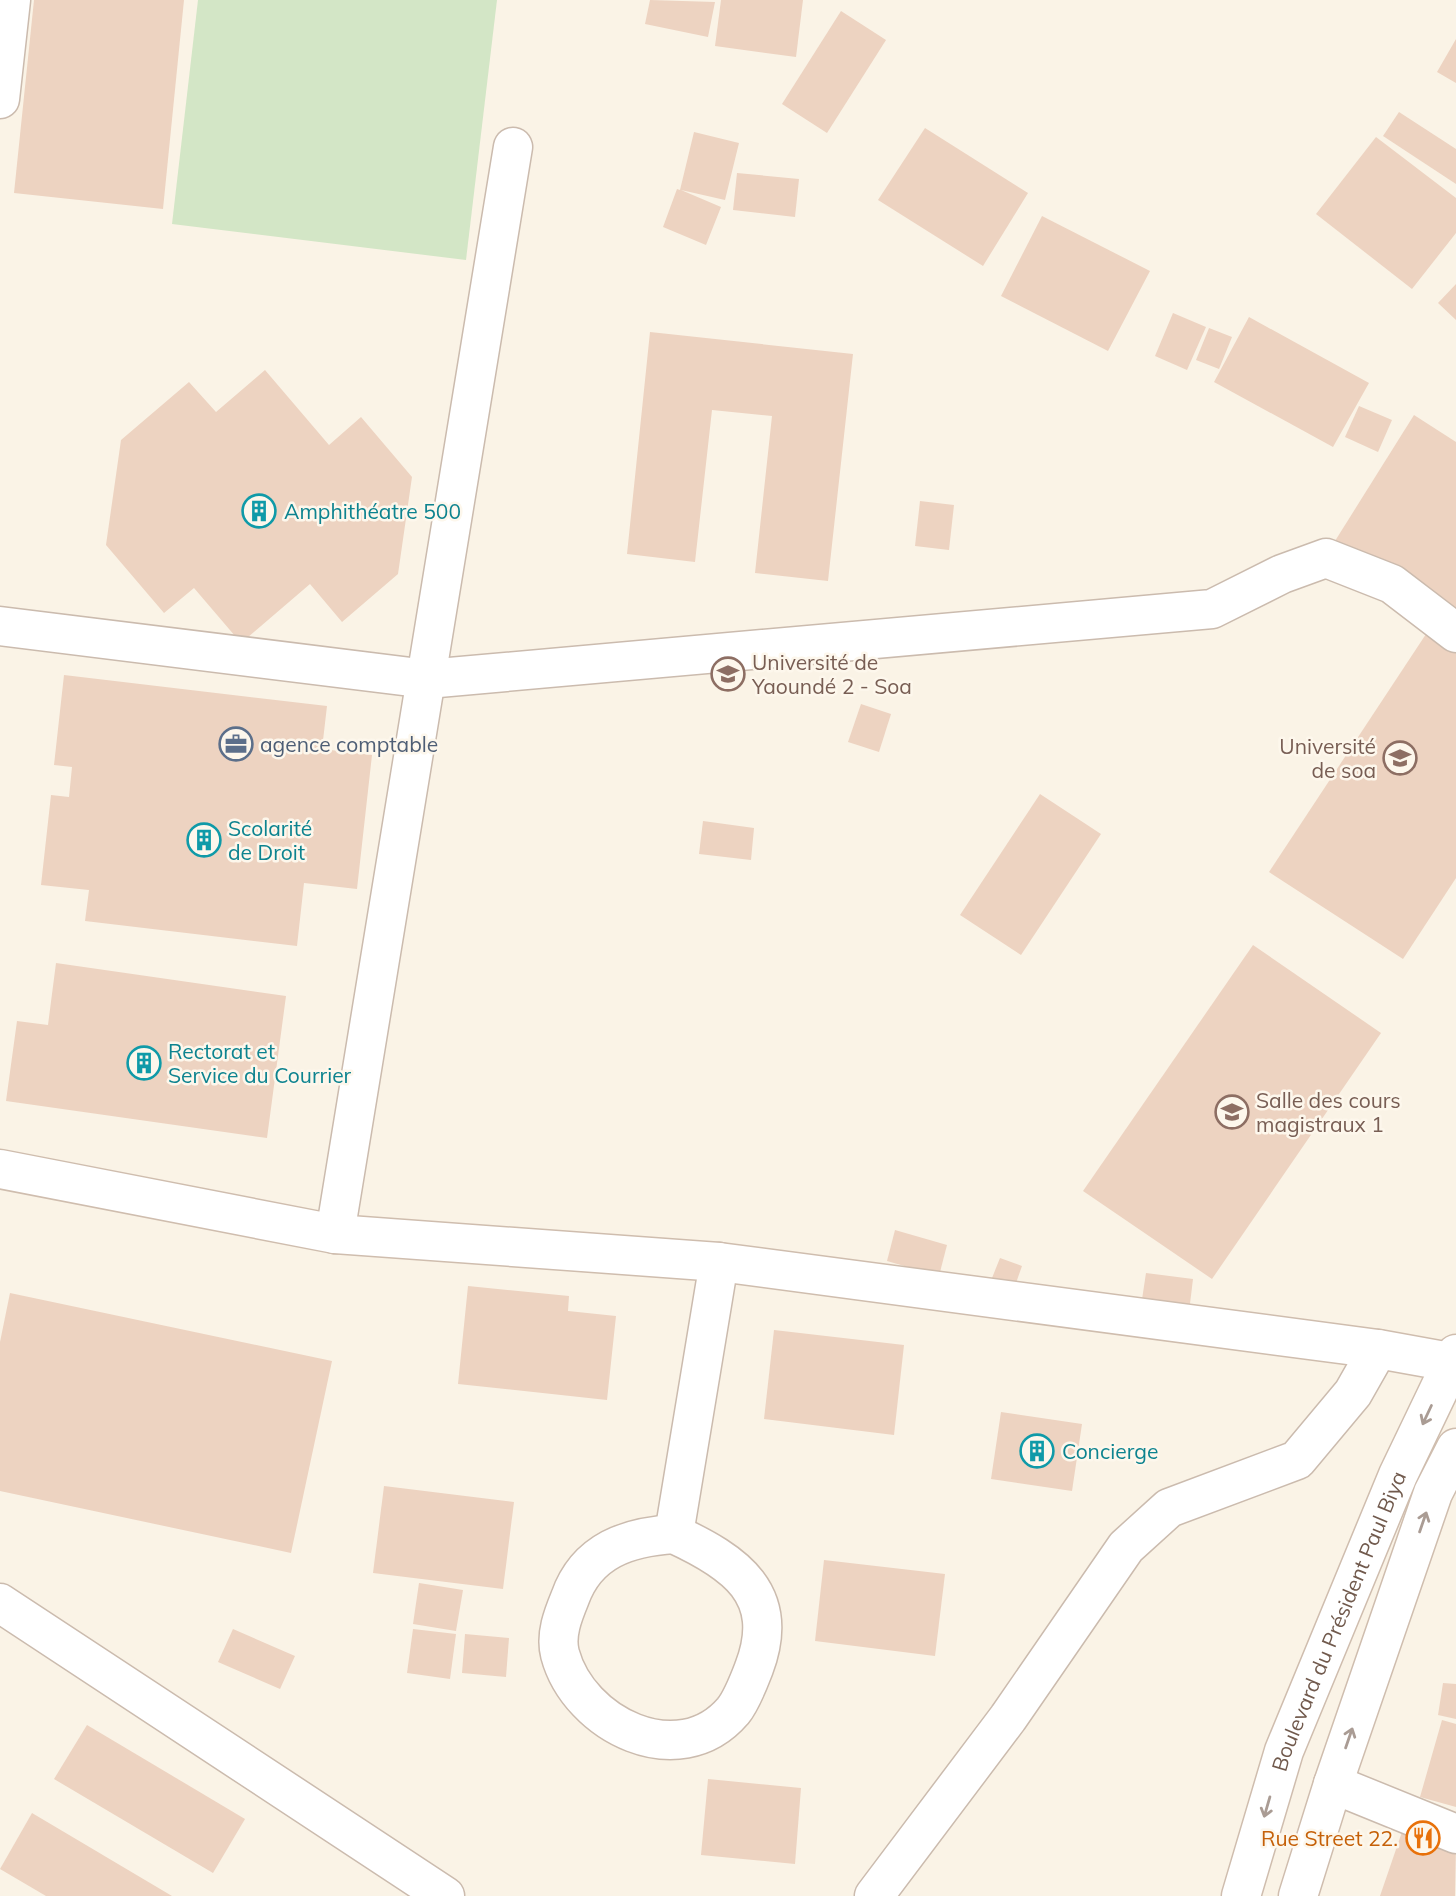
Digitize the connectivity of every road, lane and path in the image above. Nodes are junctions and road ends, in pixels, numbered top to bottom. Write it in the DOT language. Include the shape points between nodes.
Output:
graph roads {
  1 [pos="11,0"];
  2 [pos="0,99"];
  3 [pos="513,147"];
  4 [pos="0,626"];
  5 [pos="1456,633"];
  6 [pos="427,679"];
  7 [pos="0,1169"];
  8 [pos="335,1234"];
  9 [pos="719,1262"];
  10 [pos="1378,1349"];
  11 [pos="1455,1359"];
  12 [pos="1456,1448"];
  13 [pos="674,1534"];
  14 [pos="0,1603"];
  15 [pos="1333,1784"];
  16 [pos="1456,1834"];
  17 [pos="445,1896"];
  18 [pos="874,1896"];
  19 [pos="1241,1896"];
  20 [pos="1298,1896"];
  1 -- 2 [label="street"];
  3 -- 6 [label="street"];
  4 -- 6 [label="street"];
  5 -- 6 [label="street" via="1392,584 1326,558 1212,609"];
  6 -- 8 [label="street"];
  7 -- 8 [label="street"];
  8 -- 9 [label="street"];
  9 -- 10 [label="street"];
  9 -- 13 [label="street"];
  10 -- 11 [label="street"];
  10 -- 18 [label="street" via="1353,1392 1297,1460 1169,1508 1126,1547 1007,1718"];
  11 -- 19 [label="street, Boulevard du Président Paul Biya, one-way" via="1398,1475 1284,1751"];
  15 -- 12 [label="street, Boulevard du Président Paul Biya, one-way" via="1433,1493"];
  13 -- 13 [label="street" via="641,1536 606,1549 586,1566 560,1623 559,1653 575,1688 597,1713 651,1740 689,1740 734,1710 761,1650 764,1625 744,1576 714,1552"];
  14 -- 17 [label="street"];
  15 -- 16 [label="street"];
  15 -- 20 [label="street, Boulevard du Président Paul Biya"];
}
